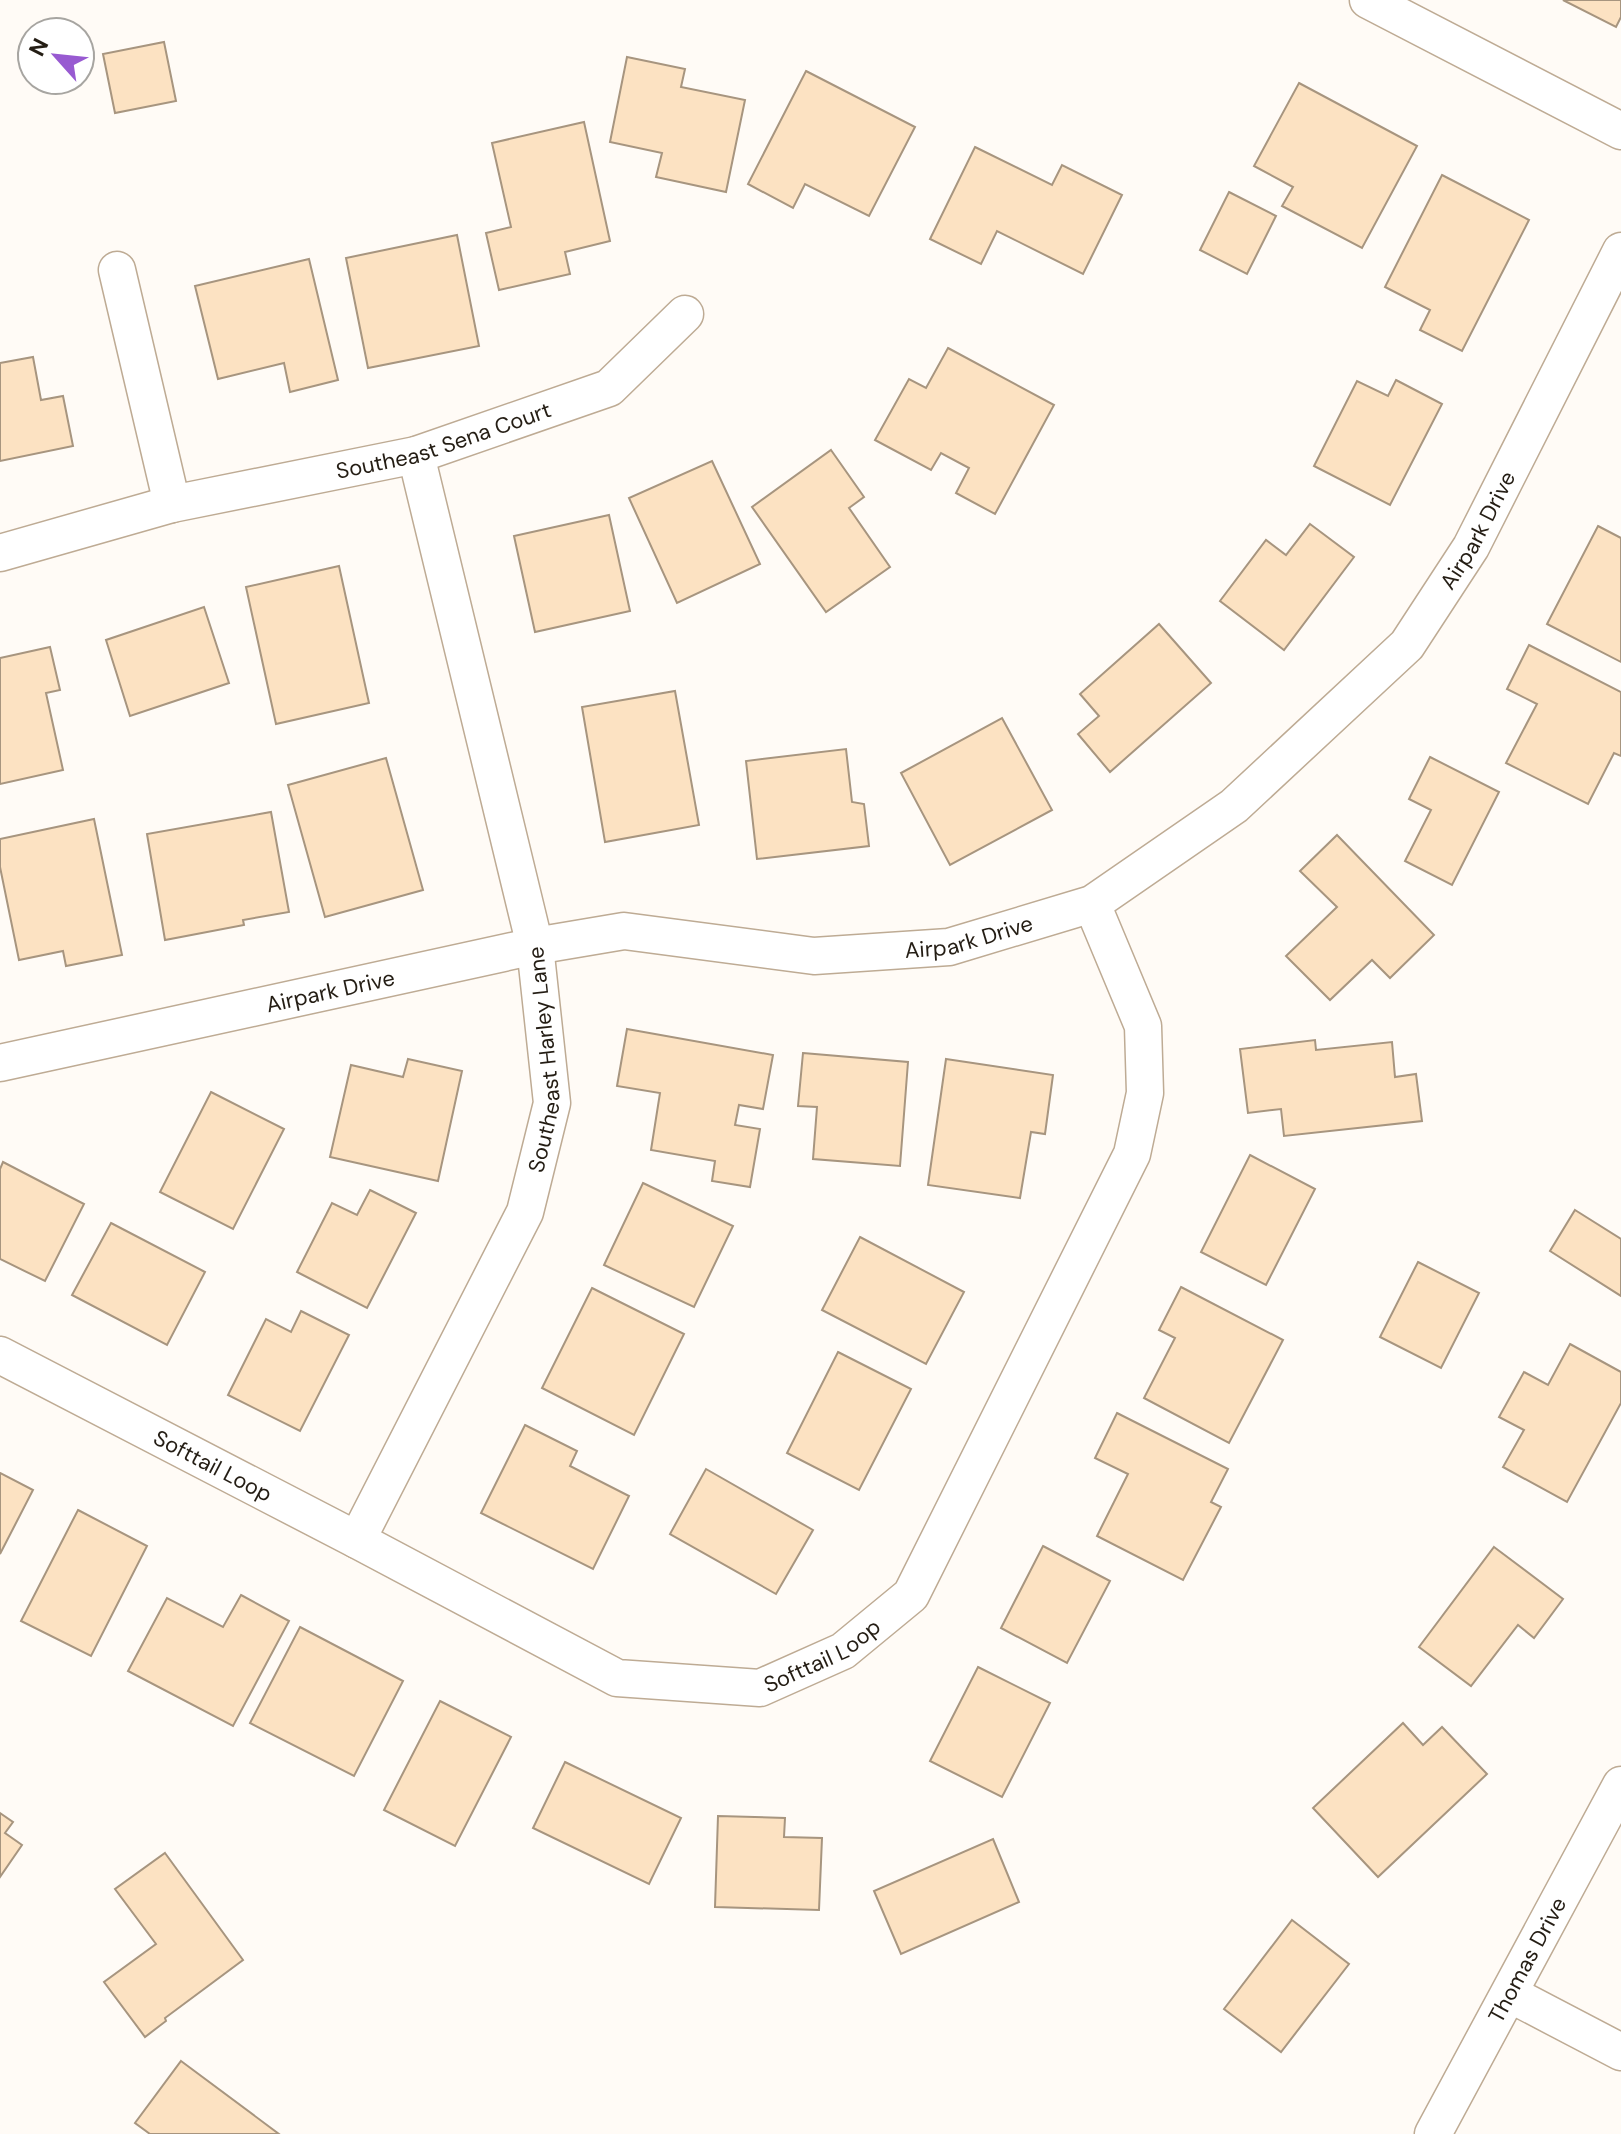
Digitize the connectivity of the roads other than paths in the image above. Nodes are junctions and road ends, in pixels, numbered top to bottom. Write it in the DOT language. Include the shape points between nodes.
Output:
graph roads {
  1 [pos="1368,0"];
  2 [pos="1621,131"];
  3 [pos="1621,251"];
  4 [pos="117,270"];
  5 [pos="685,314"];
  6 [pos="416,455"];
  7 [pos="172,504"];
  8 [pos="0,553"];
  9 [pos="1092,904"];
  10 [pos="535,946"];
  11 [pos="0,1063"];
  12 [pos="0,1355"];
  13 [pos="357,1540"];
  14 [pos="1621,1785"];
  15 [pos="1510,1994"];
  16 [pos="1621,2052"];
  17 [pos="1433,2134"];
  1 -- 2 [label="street"];
  3 -- 9 [label="street, Airpark Drive" via="1471,547 1407,645 1234,806"];
  4 -- 7 [label="street"];
  5 -- 6 [label="street, Southeast Sena Court" via="609,388"];
  6 -- 7 [label="street, Southeast Sena Court"];
  6 -- 10 [label="street, Southeast Harley Lane"];
  7 -- 8 [label="street, Southeast Sena Court"];
  9 -- 10 [label="street, Airpark Drive" via="949,947 814,956 624,931"];
  9 -- 13 [label="street, Softtail Loop" via="1143,1026 1145,1093 1132,1154 911,1595 843,1651 760,1688 617,1678"];
  10 -- 11 [label="street, Airpark Drive"];
  10 -- 13 [label="street, Southeast Harley Lane" via="552,1103 525,1212"];
  12 -- 13 [label="street, Softtail Loop"];
  14 -- 15 [label="street, Thomas Drive"];
  15 -- 16 [label="street"];
  15 -- 17 [label="street, Thomas Drive"];
}
